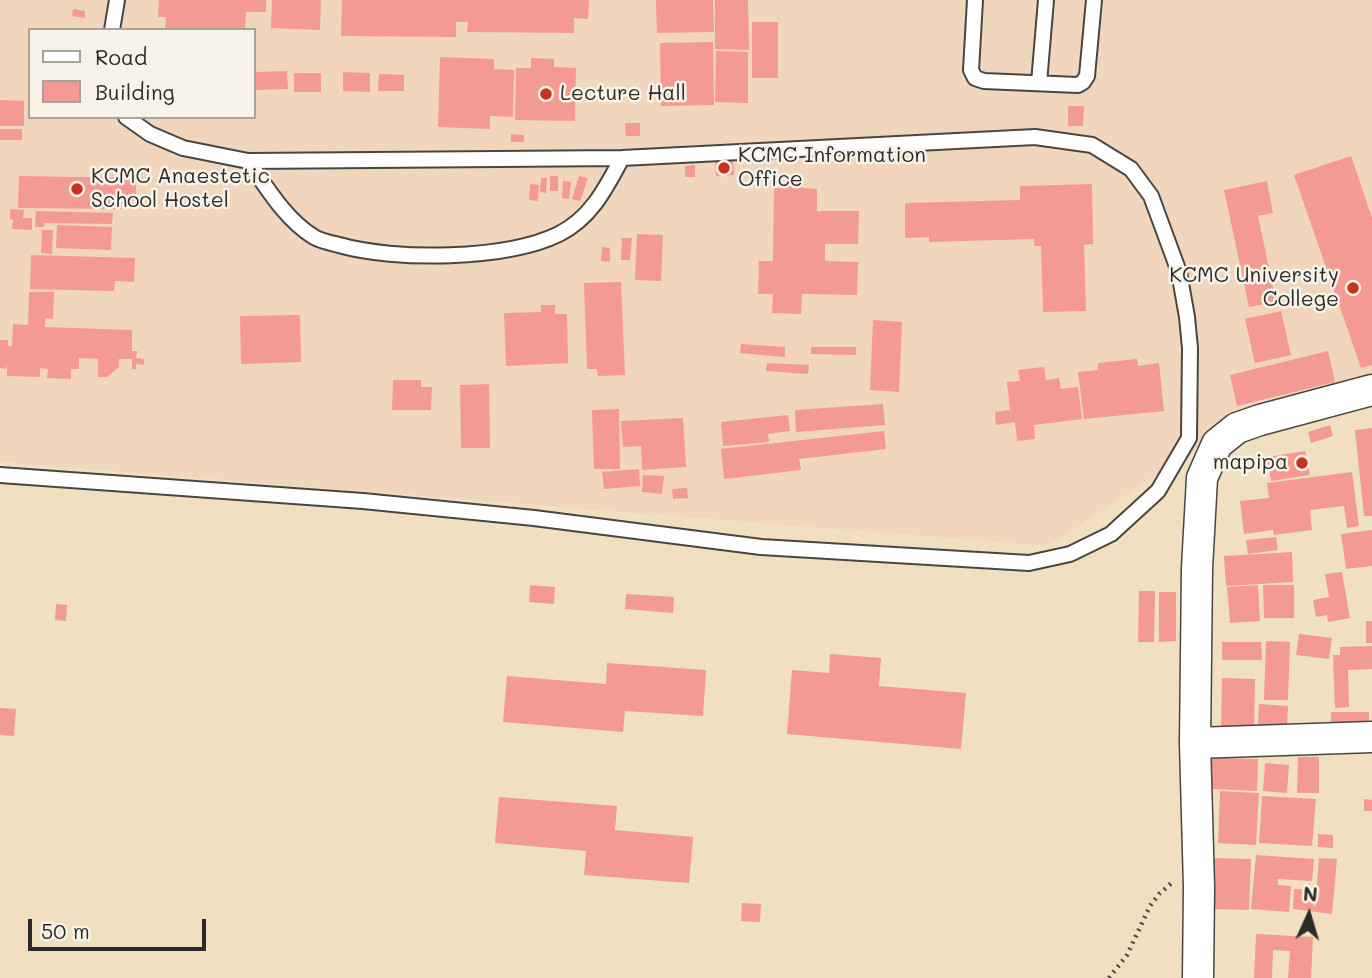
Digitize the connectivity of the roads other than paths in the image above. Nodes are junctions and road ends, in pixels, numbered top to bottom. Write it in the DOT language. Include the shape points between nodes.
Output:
graph roads {
  1 [pos="117,0"];
  2 [pos="975,0"];
  3 [pos="1045,0"];
  4 [pos="1094,0"];
  5 [pos="112,28"];
  6 [pos="1039,83"];
  7 [pos="130,119"];
  8 [pos="622,158"];
  9 [pos="248,162"];
  10 [pos="1372,390"];
  11 [pos="0,475"];
  12 [pos="1372,737"];
  13 [pos="1195,743"];
  14 [pos="1198,978"];
  1 -- 5 [label="lane"];
  2 -- 6 [label="lane" via="971,70 975,78"];
  3 -- 6 [label="lane"];
  4 -- 6 [label="lane" via="1087,76 1078,85"];
  7 -- 9 [label="lane" via="183,148"];
  8 -- 9 [label="lane"];
  8 -- 9 [label="lane" via="588,213 559,234 524,246 399,256 316,238 274,199"];
  8 -- 11 [label="lane" via="1035,137 1091,145 1131,169 1151,197 1179,272 1190,348 1189,438 1158,491 1111,534 1070,554 1029,564 761,547 363,501"];
  10 -- 13 [label="street" via="1237,428 1217,444 1202,478"];
  12 -- 13 [label="street"];
  13 -- 14 [label="street"];
}
